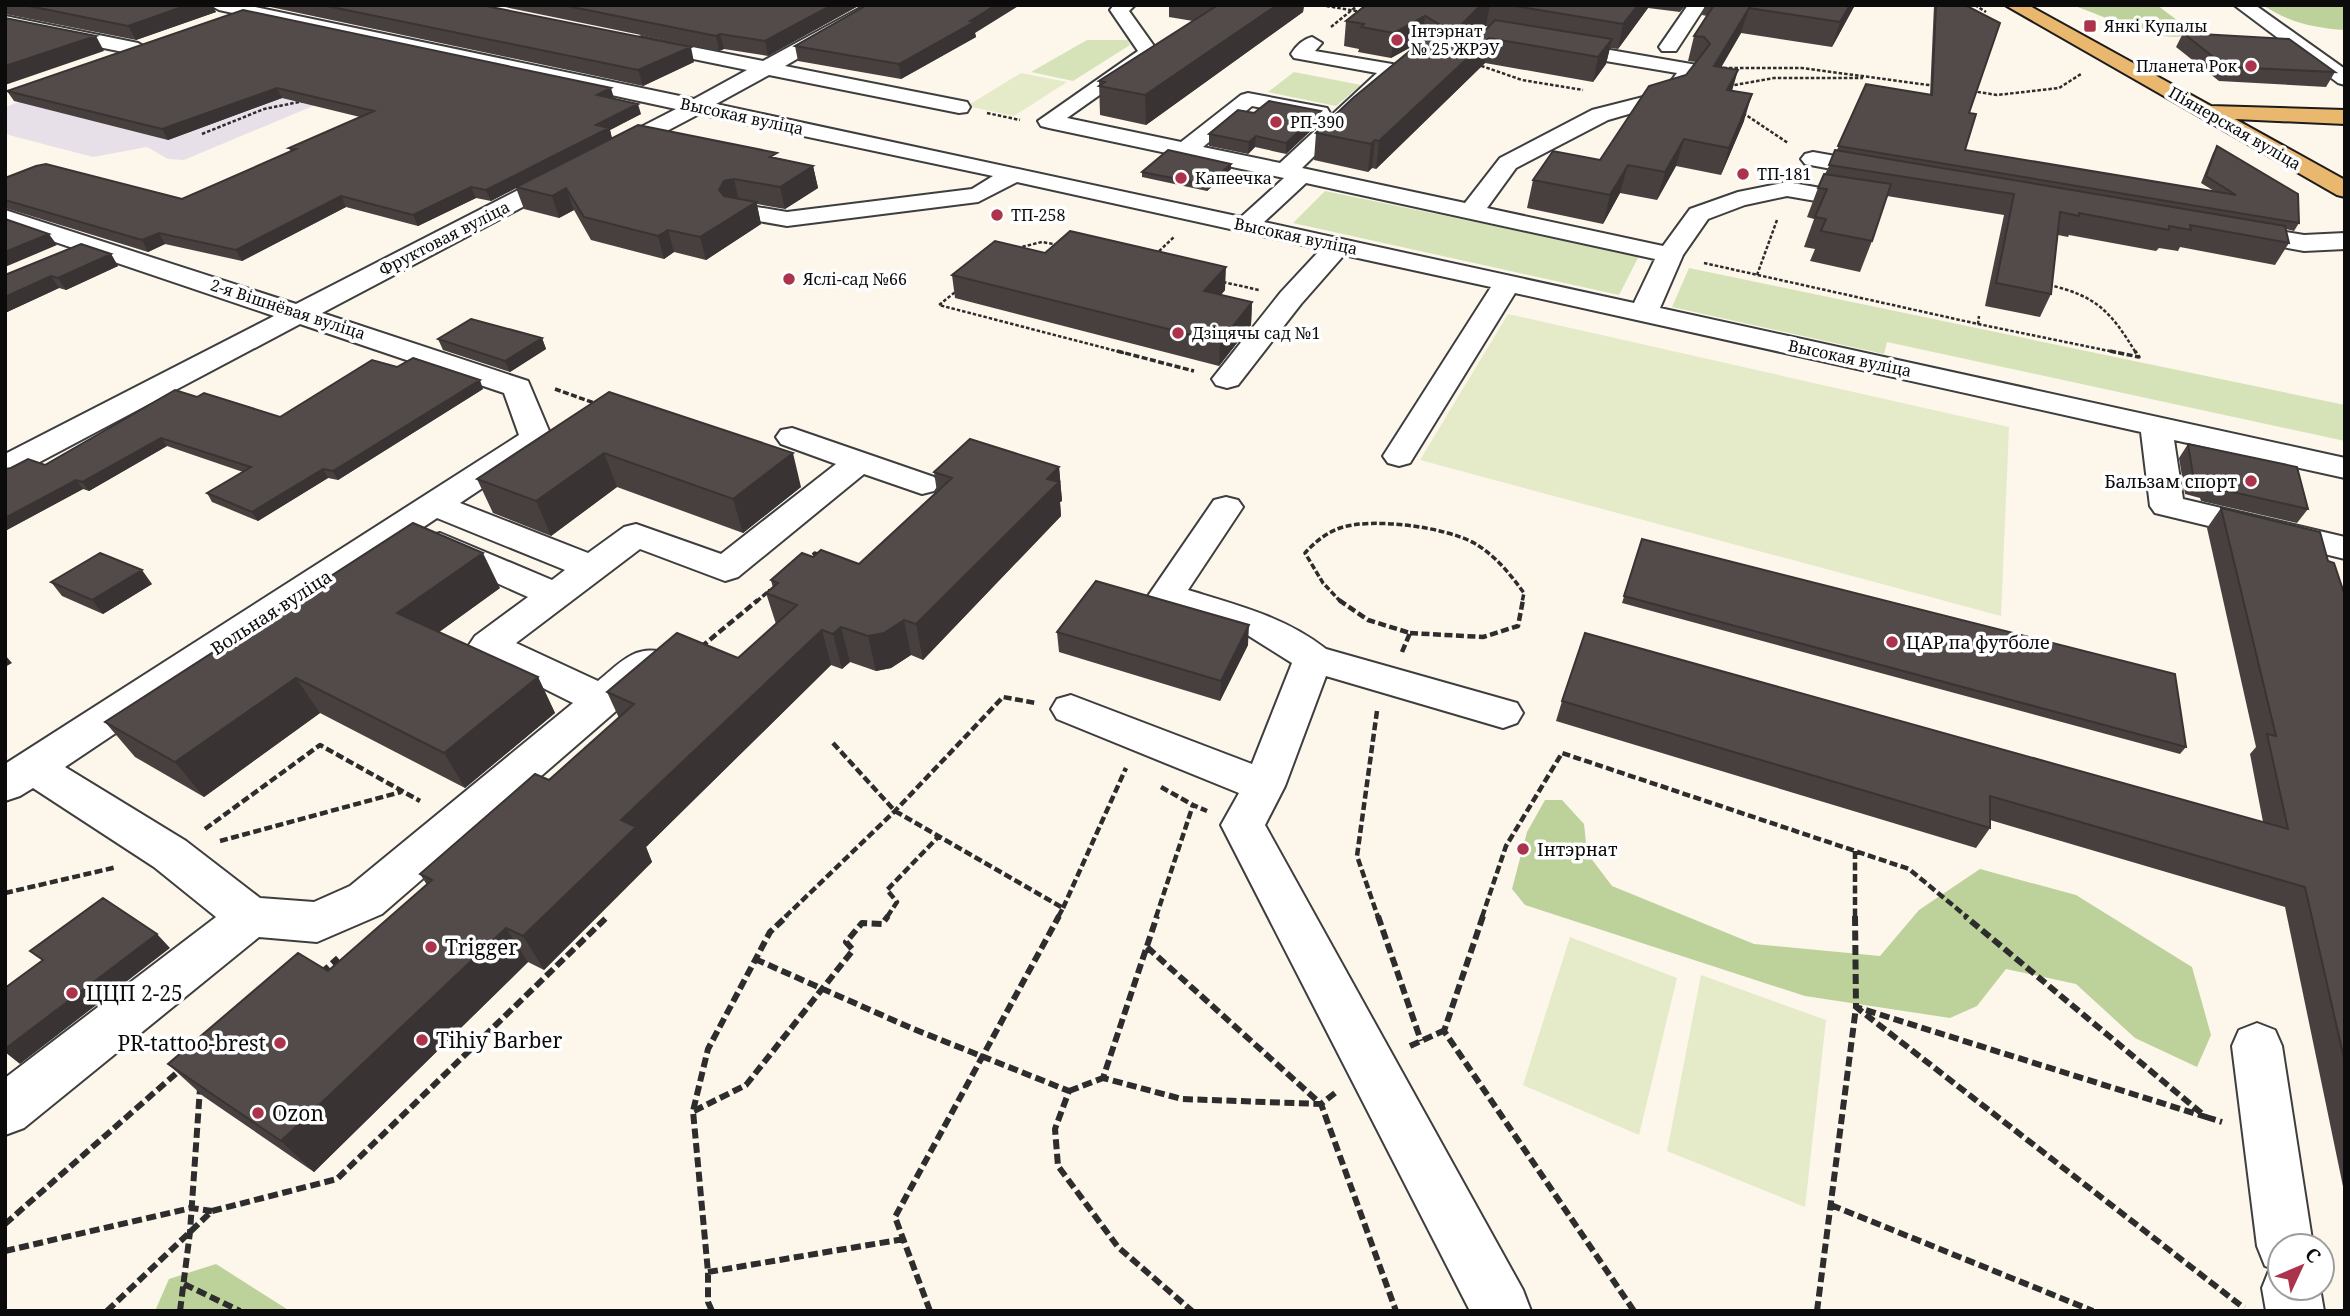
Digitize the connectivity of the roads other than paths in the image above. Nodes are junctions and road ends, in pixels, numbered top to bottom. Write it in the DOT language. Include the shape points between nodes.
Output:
graph roads {
  1 [pos="880,5"];
  2 [pos="1126,5"];
  3 [pos="1697,5"];
  4 [pos="2014,5"];
  5 [pos="2242,5"];
  6 [pos="254,8"];
  7 [pos="218,13"];
  8 [pos="5,22"];
  9 [pos="618,38"];
  10 [pos="1312,43"];
  11 [pos="1541,44"];
  12 [pos="1669,47"];
  13 [pos="2315,56"];
  14 [pos="2345,58"];
  15 [pos="97,63"];
  16 [pos="767,68"];
  17 [pos="2345,79"];
  18 [pos="696,106"];
  19 [pos="959,107"];
  20 [pos="2207,112"];
  21 [pos="1342,117"];
  22 [pos="2345,117"];
  23 [pos="997,146"];
  24 [pos="1187,149"];
  25 [pos="1813,159"];
  26 [pos="970,164"];
  27 [pos="1293,173"];
  28 [pos="1014,174"];
  29 [pos="1898,174"];
  30 [pos="2345,190"];
  31 [pos="1877,204"];
  32 [pos="738,211"];
  33 [pos="1472,211"];
  34 [pos="5,217"];
  35 [pos="1246,225"];
  36 [pos="2210,227"];
  37 [pos="2345,242"];
  38 [pos="90,243"];
  39 [pos="1339,245"];
  40 [pos="1670,255"];
  41 [pos="55,259"];
  42 [pos="1508,282"];
  43 [pos="1644,312"];
  44 [pos="300,313"];
  45 [pos="1227,379"];
  46 [pos="2156,425"];
  47 [pos="792,437"];
  48 [pos="536,438"];
  49 [pos="1399,456"];
  50 [pos="859,462"];
  51 [pos="5,467"];
  52 [pos="2345,468"];
  53 [pos="922,484"];
  54 [pos="433,505"];
  55 [pos="1226,508"];
  56 [pos="399,528"];
  57 [pos="2345,548"];
  58 [pos="592,568"];
  59 [pos="555,595"];
  60 [pos="659,651"];
  61 [pos="1312,659"];
  62 [pos="602,700"];
  63 [pos="1072,709"];
  64 [pos="1503,713"];
  65 [pos="19,776"];
  66 [pos="1253,806"];
  67 [pos="250,917"];
  68 [pos="2257,1046"];
  69 [pos="5,1110"];
  70 [pos="2283,1232"];
  71 [pos="1502,1311"];
  1 -- 16 [label="street, Фруктовая вуліца"];
  2 -- 24 [label="street" via="1119,10 1149,53 1049,121"];
  3 -- 12 [label="street"];
  4 -- 20 [label="main road, Піянерская вуліца"];
  5 -- 13 [label="street"];
  6 -- 7 [label="street"];
  6 -- 18 [label="street, Высокая вуліца"];
  8 -- 15 [label="street" via="146,46"];
  9 -- 16 [label="street"];
  10 -- 21 [label="street" via="1301,54 1399,67"];
  11 -- 33 [label="street" via="1690,69 1670,96 1601,115 1508,163"];
  13 -- 14 [label="street"];
  13 -- 17 [label="street"];
  16 -- 18 [label="street, Фруктовая вуліца"];
  16 -- 19 [label="street"];
  18 -- 26 [label="street, Высокая вуліца"];
  18 -- 44 [label="street, Фруктовая вуліца"];
  20 -- 22 [label="main road"];
  20 -- 30 [label="main road, Піянерская вуліца"];
  21 -- 24 [label="street" via="1248,99"];
  21 -- 27 [label="street"];
  23 -- 26 [label="street"];
  24 -- 27 [label="street"];
  25 -- 29 [label="street"];
  26 -- 28 [label="street, Высокая вуліца"];
  27 -- 33 [label="street"];
  27 -- 35 [label="street"];
  28 -- 32 [label="street" via="978,195 787,219"];
  28 -- 35 [label="street, Высокая вуліца"];
  31 -- 40 [label="street" via="1787,189 1738,199 1699,214"];
  33 -- 40 [label="street"];
  34 -- 38 [label="street, 2-я Вішнёвая вуліца"];
  35 -- 39 [label="street, Высокая вуліца"];
  36 -- 37 [label="street" via="2304,243"];
  38 -- 41 [label="street"];
  38 -- 44 [label="street, 2-я Вішнёвая вуліца"];
  39 -- 42 [label="street, Высокая вуліца"];
  39 -- 45 [label="street"];
  40 -- 43 [label="street"];
  42 -- 43 [label="street, Высокая вуліца"];
  42 -- 49 [label="street"];
  43 -- 46 [label="street, Высокая вуліца"];
  44 -- 48 [label="street, 2-я Вішнёвая вуліца" via="517,387"];
  44 -- 51 [label="street, Фруктовая вуліца"];
  46 -- 52 [label="street, Высокая вуліца"];
  46 -- 57 [label="street" via="2168,506"];
  47 -- 50 [label="street"];
  48 -- 54 [label="street, Вольная вуліца"];
  50 -- 53 [label="street"];
  50 -- 58 [label="street" via="726,569 636,535"];
  54 -- 56 [label="street, Вольная вуліца"];
  54 -- 58 [label="street"];
  55 -- 61 [label="street" via="1166,596 1259,626 1295,642"];
  56 -- 59 [label="street"];
  56 -- 65 [label="street, Вольная вуліца"];
  58 -- 59 [label="street"];
  59 -- 62 [label="street" via="488,645"];
  60 -- 62 [label="street"];
  61 -- 64 [label="street"];
  61 -- 66 [label="street"];
  62 -- 67 [label="street" via="366,900 317,922"];
  63 -- 66 [label="street" via="1141,736"];
  65 -- 67 [label="street" via="170,854"];
  66 -- 71 [label="street"];
  67 -- 69 [label="street"];
  68 -- 70 [label="street"];
}
